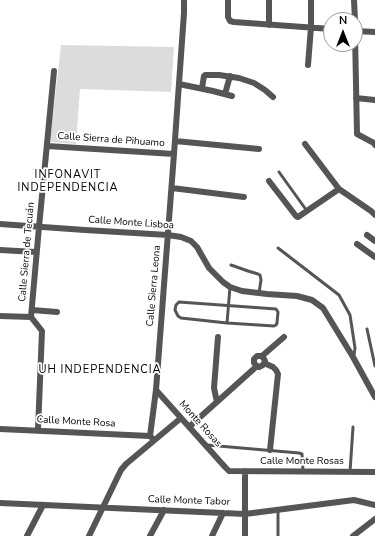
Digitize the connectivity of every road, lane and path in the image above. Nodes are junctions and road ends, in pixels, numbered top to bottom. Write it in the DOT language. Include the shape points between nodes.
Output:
graph roads {
  1 [pos="184,0"];
  2 [pos="228,0"];
  3 [pos="269,0"];
  4 [pos="311,0"];
  5 [pos="354,0"];
  6 [pos="355,12"];
  7 [pos="269,25"];
  8 [pos="311,27"];
  9 [pos="323,28"];
  10 [pos="363,32"];
  11 [pos="375,32"];
  12 [pos="355,52"];
  13 [pos="308,65"];
  14 [pos="54,71"];
  15 [pos="230,76"];
  16 [pos="179,84"];
  17 [pos="202,88"];
  18 [pos="225,94"];
  19 [pos="232,96"];
  20 [pos="273,97"];
  21 [pos="356,98"];
  22 [pos="375,98"];
  23 [pos="175,141"];
  24 [pos="305,144"];
  25 [pos="375,145"];
  26 [pos="47,146"];
  27 [pos="260,149"];
  28 [pos="174,154"];
  29 [pos="279,172"];
  30 [pos="269,181"];
  31 [pos="172,188"];
  32 [pos="339,189"];
  33 [pos="244,197"];
  34 [pos="307,211"];
  35 [pos="375,215"];
  36 [pos="0,224"];
  37 [pos="39,227"];
  38 [pos="168,235"];
  39 [pos="367,235"];
  40 [pos="375,241"];
  41 [pos="357,244"];
  42 [pos="278,248"];
  43 [pos="0,250"];
  44 [pos="36,252"];
  45 [pos="375,256"];
  46 [pos="230,265"];
  47 [pos="230,287"];
  48 [pos="259,293"];
  49 [pos="229,306"];
  50 [pos="32,310"];
  51 [pos="57,312"];
  52 [pos="0,316"];
  53 [pos="31,317"];
  54 [pos="227,323"];
  55 [pos="367,330"];
  56 [pos="218,337"];
  57 [pos="284,337"];
  58 [pos="262,356"];
  59 [pos="353,356"];
  60 [pos="264,363"];
  61 [pos="257,366"];
  62 [pos="375,366"];
  63 [pos="156,390"];
  64 [pos="374,393"];
  65 [pos="217,402"];
  66 [pos="181,418"];
  67 [pos="352,427"];
  68 [pos="190,428"];
  69 [pos="0,429"];
  70 [pos="38,430"];
  71 [pos="152,438"];
  72 [pos="206,445"];
  73 [pos="270,450"];
  74 [pos="229,471"];
  75 [pos="245,471"];
  76 [pos="303,472"];
  77 [pos="350,472"];
  78 [pos="375,472"];
  79 [pos="0,503"];
  80 [pos="43,505"];
  81 [pos="375,505"];
  82 [pos="103,508"];
  83 [pos="164,510"];
  84 [pos="278,510"];
  85 [pos="223,513"];
  86 [pos="245,514"];
  87 [pos="375,519"];
  88 [pos="27,536"];
  89 [pos="89,536"];
  90 [pos="150,536"];
  91 [pos="212,536"];
  92 [pos="245,536"];
  93 [pos="278,536"];
  94 [pos="353,536"];
  1 -- 16 [label="street, Calle Sierra Leona"];
  2 -- 7 [label="street" via="230,21"];
  3 -- 7 [label="street"];
  4 -- 8 [label="street"];
  5 -- 6 [label="street"];
  7 -- 8 [label="street"];
  8 -- 9 [label="street"];
  8 -- 13 [label="street"];
  10 -- 11 [label="street"];
  12 -- 21 [label="street"];
  14 -- 26 [label="street, Calle Sierra de Tecuán"];
  15 -- 17 [label="street" via="205,75"];
  15 -- 18 [label="street"];
  15 -- 20 [label="street" via="254,83"];
  16 -- 17 [label="street"];
  16 -- 23 [label="street, Calle Sierra Leona"];
  17 -- 18 [label="street"];
  18 -- 19 [label="street"];
  21 -- 22 [label="street"];
  21 -- 25 [label="street" via="357,134"];
  23 -- 27 [label="street"];
  23 -- 28 [label="street, Calle Sierra Leona"];
  24 -- 32 [label="street"];
  26 -- 28 [label="street, Calle Sierra de Pihuamo"];
  26 -- 37 [label="street, Calle Sierra de Tecuán"];
  28 -- 31 [label="street, Calle Sierra Leona"];
  29 -- 34 [label="lane"];
  30 -- 34 [label="street" via="296,216"];
  31 -- 33 [label="street"];
  31 -- 38 [label="street, Calle Sierra Leona"];
  32 -- 34 [label="street"];
  32 -- 35 [label="street"];
  36 -- 37 [label="street, Calle Monte Lisboa"];
  37 -- 38 [label="street, Calle Monte Lisboa"];
  37 -- 44 [label="street, Calle Sierra de Tecuán"];
  38 -- 47 [label="street, Calle Monte Lisboa" via="181,236 190,241 197,247 209,268"];
  38 -- 63 [label="street, Calle Sierra Leona"];
  39 -- 40 [label="street"];
  41 -- 45 [label="street"];
  42 -- 59 [label="lane" via="339,295 350,315 355,348"];
  43 -- 44 [label="street"];
  44 -- 50 [label="street, Calle Sierra de Tecuán"];
  46 -- 48 [label="lane" via="260,275"];
  47 -- 48 [label="street, Calle Monte Lisboa"];
  47 -- 49 [label="lane"];
  48 -- 59 [label="street, Calle Monte Lisboa" via="297,296 312,300 324,308"];
  49 -- 54 [label="lane"];
  49 -- 54 [label="lane" via="276,309 277,323 274,326"];
  49 -- 54 [label="lane" via="179,302 176,305 176,314 181,318"];
  50 -- 51 [label="street"];
  50 -- 53 [label="street, Calle Sierra de Tecuán"];
  52 -- 53 [label="street"];
  53 -- 70 [label="street" via="42,331"];
  55 -- 62 [label="lane"];
  56 -- 65 [label="street" via="214,388"];
  57 -- 58 [label="street"];
  58 -- 60 [label="street"];
  58 -- 61 [label="street" via="254,359"];
  59 -- 64 [label="street, Calle Monte Lisboa"];
  60 -- 61 [label="street"];
  60 -- 73 [label="street" via="273,367 278,374"];
  61 -- 65 [label="street"];
  63 -- 66 [label="street, Monte Rosas"];
  63 -- 71 [label="street, Calle Sierra Leona"];
  65 -- 68 [label="street"];
  66 -- 68 [label="street, Monte Rosas"];
  66 -- 71 [label="street"];
  67 -- 77 [label="lane"];
  68 -- 72 [label="street, Monte Rosas"];
  69 -- 70 [label="street, Calle Monte Rosa"];
  70 -- 71 [label="street, Calle Monte Rosa"];
  71 -- 82 [label="street" via="121,470"];
  72 -- 73 [label="lane"];
  72 -- 74 [label="street, Monte Rosas"];
  73 -- 76 [label="lane" via="302,454"];
  74 -- 75 [label="street, Calle Monte Rosas"];
  75 -- 76 [label="street, Calle Monte Rosas"];
  75 -- 86 [label="street"];
  76 -- 77 [label="street, Calle Monte Rosas"];
  77 -- 78 [label="street, Calle Monte Rosas"];
  79 -- 80 [label="street, Calle Monte Tabor"];
  80 -- 82 [label="street, Calle Monte Tabor"];
  80 -- 88 [label="street"];
  81 -- 84 [label="street, Calle Monte Tabor" via="354,500"];
  82 -- 83 [label="street, Calle Monte Tabor"];
  82 -- 89 [label="street"];
  83 -- 85 [label="street, Calle Monte Tabor"];
  83 -- 90 [label="street"];
  84 -- 86 [label="street, Calle Monte Tabor"];
  84 -- 93 [label="lane"];
  85 -- 86 [label="street, Calle Monte Tabor"];
  85 -- 91 [label="street"];
  86 -- 92 [label="street"];
  87 -- 94 [label="street"];
}
